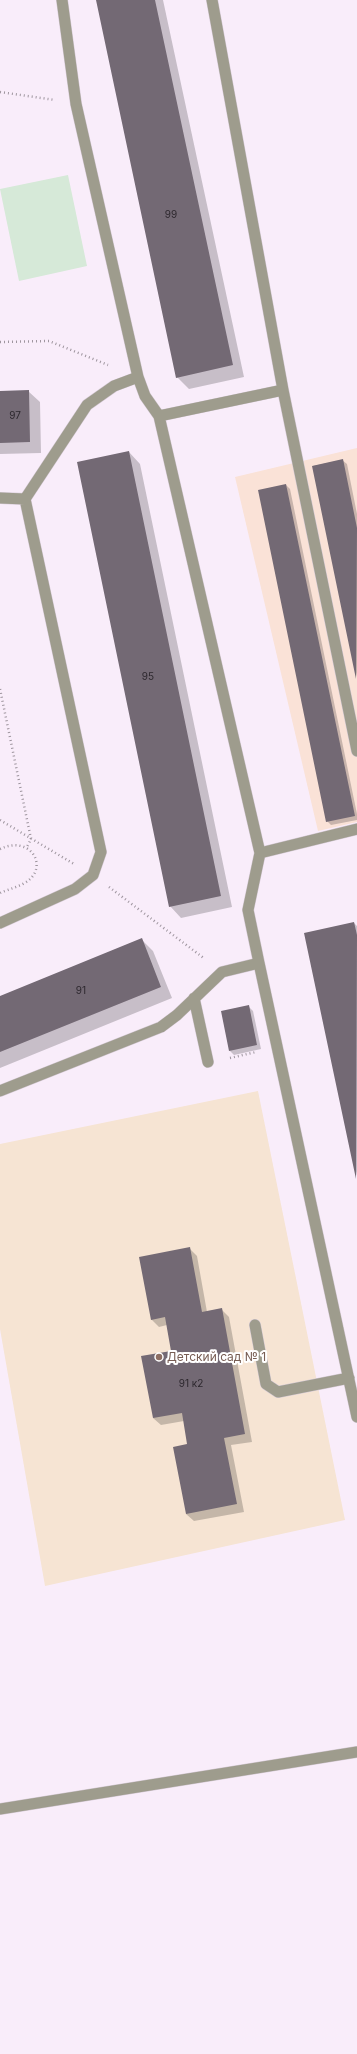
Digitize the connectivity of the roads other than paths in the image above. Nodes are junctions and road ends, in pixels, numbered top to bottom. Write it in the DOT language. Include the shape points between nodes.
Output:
graph roads {
  1 [pos="62,0"];
  2 [pos="212,0"];
  3 [pos="138,377"];
  4 [pos="282,390"];
  5 [pos="159,416"];
  6 [pos="0,498"];
  7 [pos="25,499"];
  8 [pos="357,751"];
  9 [pos="357,829"];
  10 [pos="260,853"];
  11 [pos="0,923"];
  12 [pos="259,963"];
  13 [pos="194,998"];
  14 [pos="208,1062"];
  15 [pos="0,1091"];
  16 [pos="255,1325"];
  17 [pos="349,1378"];
  18 [pos="357,1417"];
  19 [pos="357,1752"];
  20 [pos="0,1809"];
  1 -- 3 [label="lane" via="76,104"];
  2 -- 4 [label="lane"];
  3 -- 5 [label="lane" via="145,396"];
  3 -- 7 [label="lane" via="114,386 87,405"];
  4 -- 5 [label="lane"];
  4 -- 8 [label="lane"];
  5 -- 10 [label="lane"];
  6 -- 7 [label="lane"];
  7 -- 11 [label="lane" via="101,852 93,875 75,889"];
  9 -- 10 [label="lane"];
  10 -- 12 [label="lane" via="248,910"];
  12 -- 13 [label="lane" via="222,972"];
  12 -- 17 [label="lane"];
  13 -- 14 [label="lane"];
  13 -- 15 [label="lane" via="161,1027"];
  16 -- 17 [label="lane" via="266,1384 278,1392"];
  17 -- 18 [label="lane"];
  19 -- 20 [label="lane"];
}
